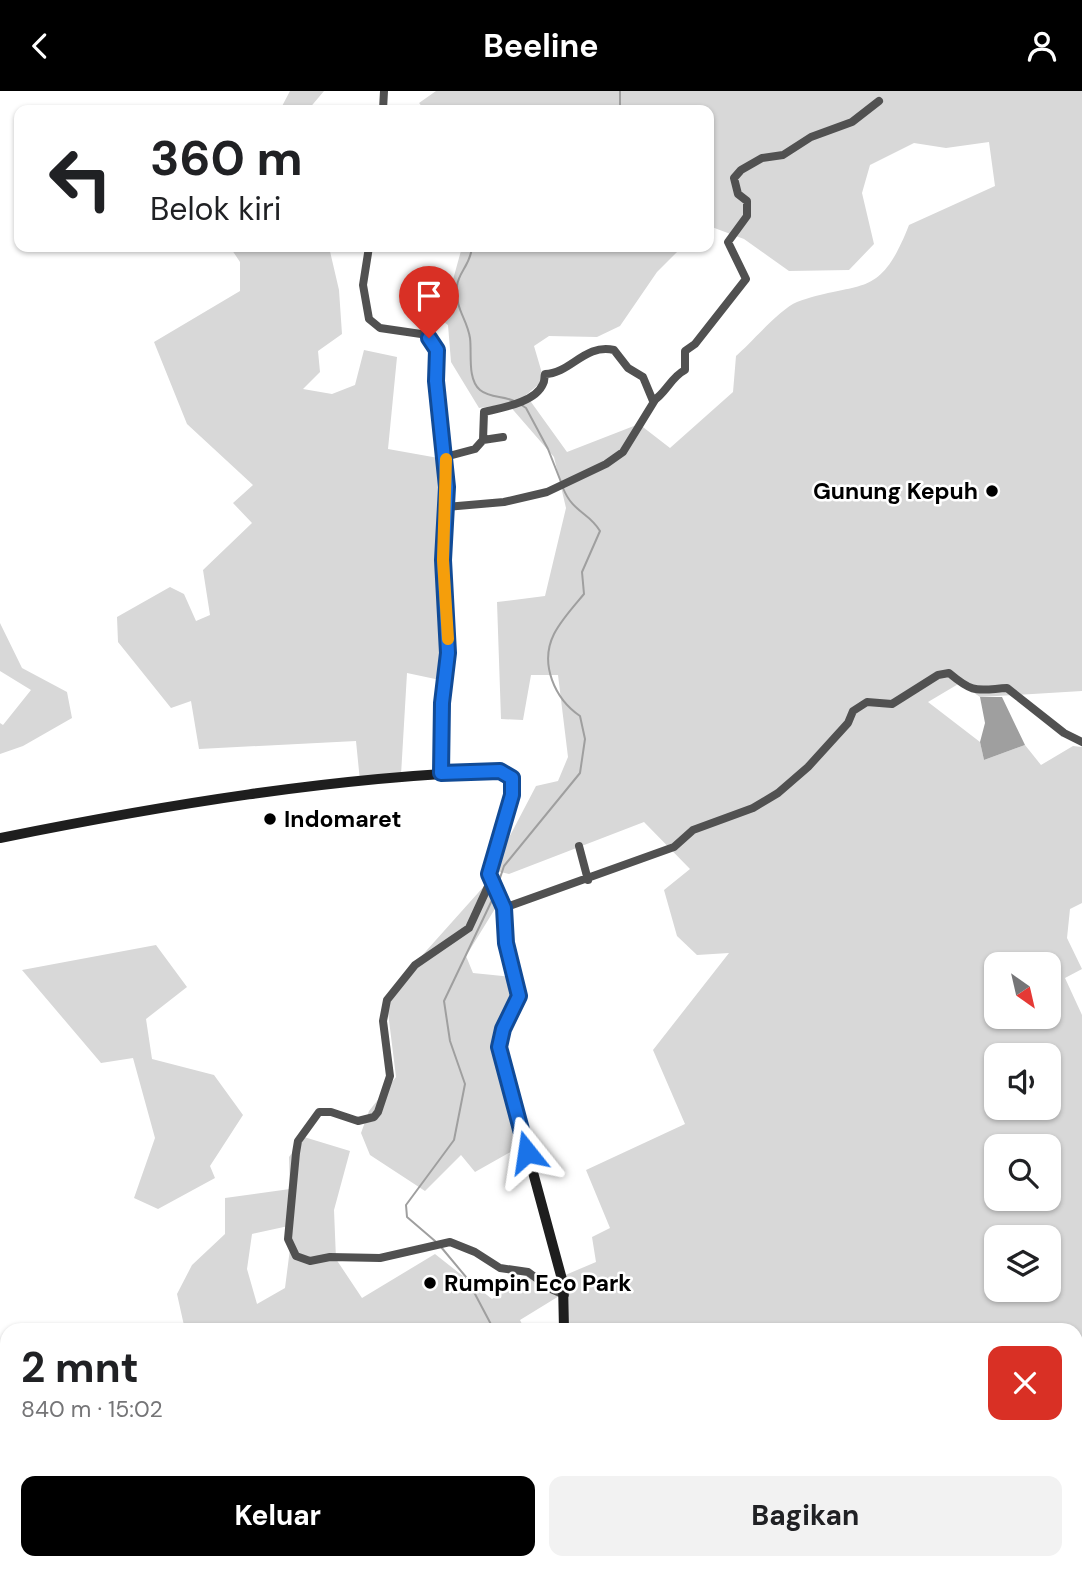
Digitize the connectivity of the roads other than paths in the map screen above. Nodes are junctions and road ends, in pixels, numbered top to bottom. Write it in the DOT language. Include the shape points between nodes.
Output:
graph roads {
  1 [pos="879,101"];
  2 [pos="368,252"];
  3 [pos="655,400"];
  4 [pos="503,437"];
  5 [pos="483,440"];
  6 [pos="446,457"];
  7 [pos="446,507"];
  8 [pos="1082,742"];
  9 [pos="441,773"];
  10 [pos="0,838"];
  11 [pos="579,846"];
  12 [pos="589,880"];
  13 [pos="491,882"];
  14 [pos="502,903"];
  15 [pos="565,1295"];
  16 [pos="564,1323"];
  1 -- 3 [label="street" via="852,122 811,137 783,155 762,158 734,178 738,194 747,201 747,216 728,242 746,279 685,351 685,370 676,374"];
  2 -- 6 [label="street" via="363,285 369,319 380,327 421,334 437,350 436,381"];
  3 -- 5 [label="street" via="650,398 643,377 628,368 618,353 609,348 586,352 560,370 545,374 543,384 522,402 484,412"];
  3 -- 7 [label="street" via="623,452 564,484 521,499"];
  4 -- 5 [label="street"];
  5 -- 6 [label="street" via="475,449"];
  6 -- 7 [label="street"];
  7 -- 9 [label="street" via="443,560 448,653"];
  8 -- 12 [label="street" via="1007,688 980,693 949,673 937,674 892,704 867,702 853,711 848,723 808,767 753,808 692,831 674,847"];
  9 -- 10 [label="main road" via="254,794"];
  9 -- 13 [label="main road" via="500,771 512,778 512,795 489,868"];
  11 -- 12 [label="street"];
  12 -- 14 [label="street"];
  13 -- 14 [label="main road"];
  13 -- 15 [label="street" via="469,928 415,965 387,1000 383,1021 390,1076 379,1112 358,1121 319,1112 298,1142 288,1239 296,1256 310,1261 380,1258 438,1243 475,1252 500,1268 528,1272"];
  14 -- 15 [label="main road" via="519,996 499,1047"];
  15 -- 16 [label="main road"];
}
